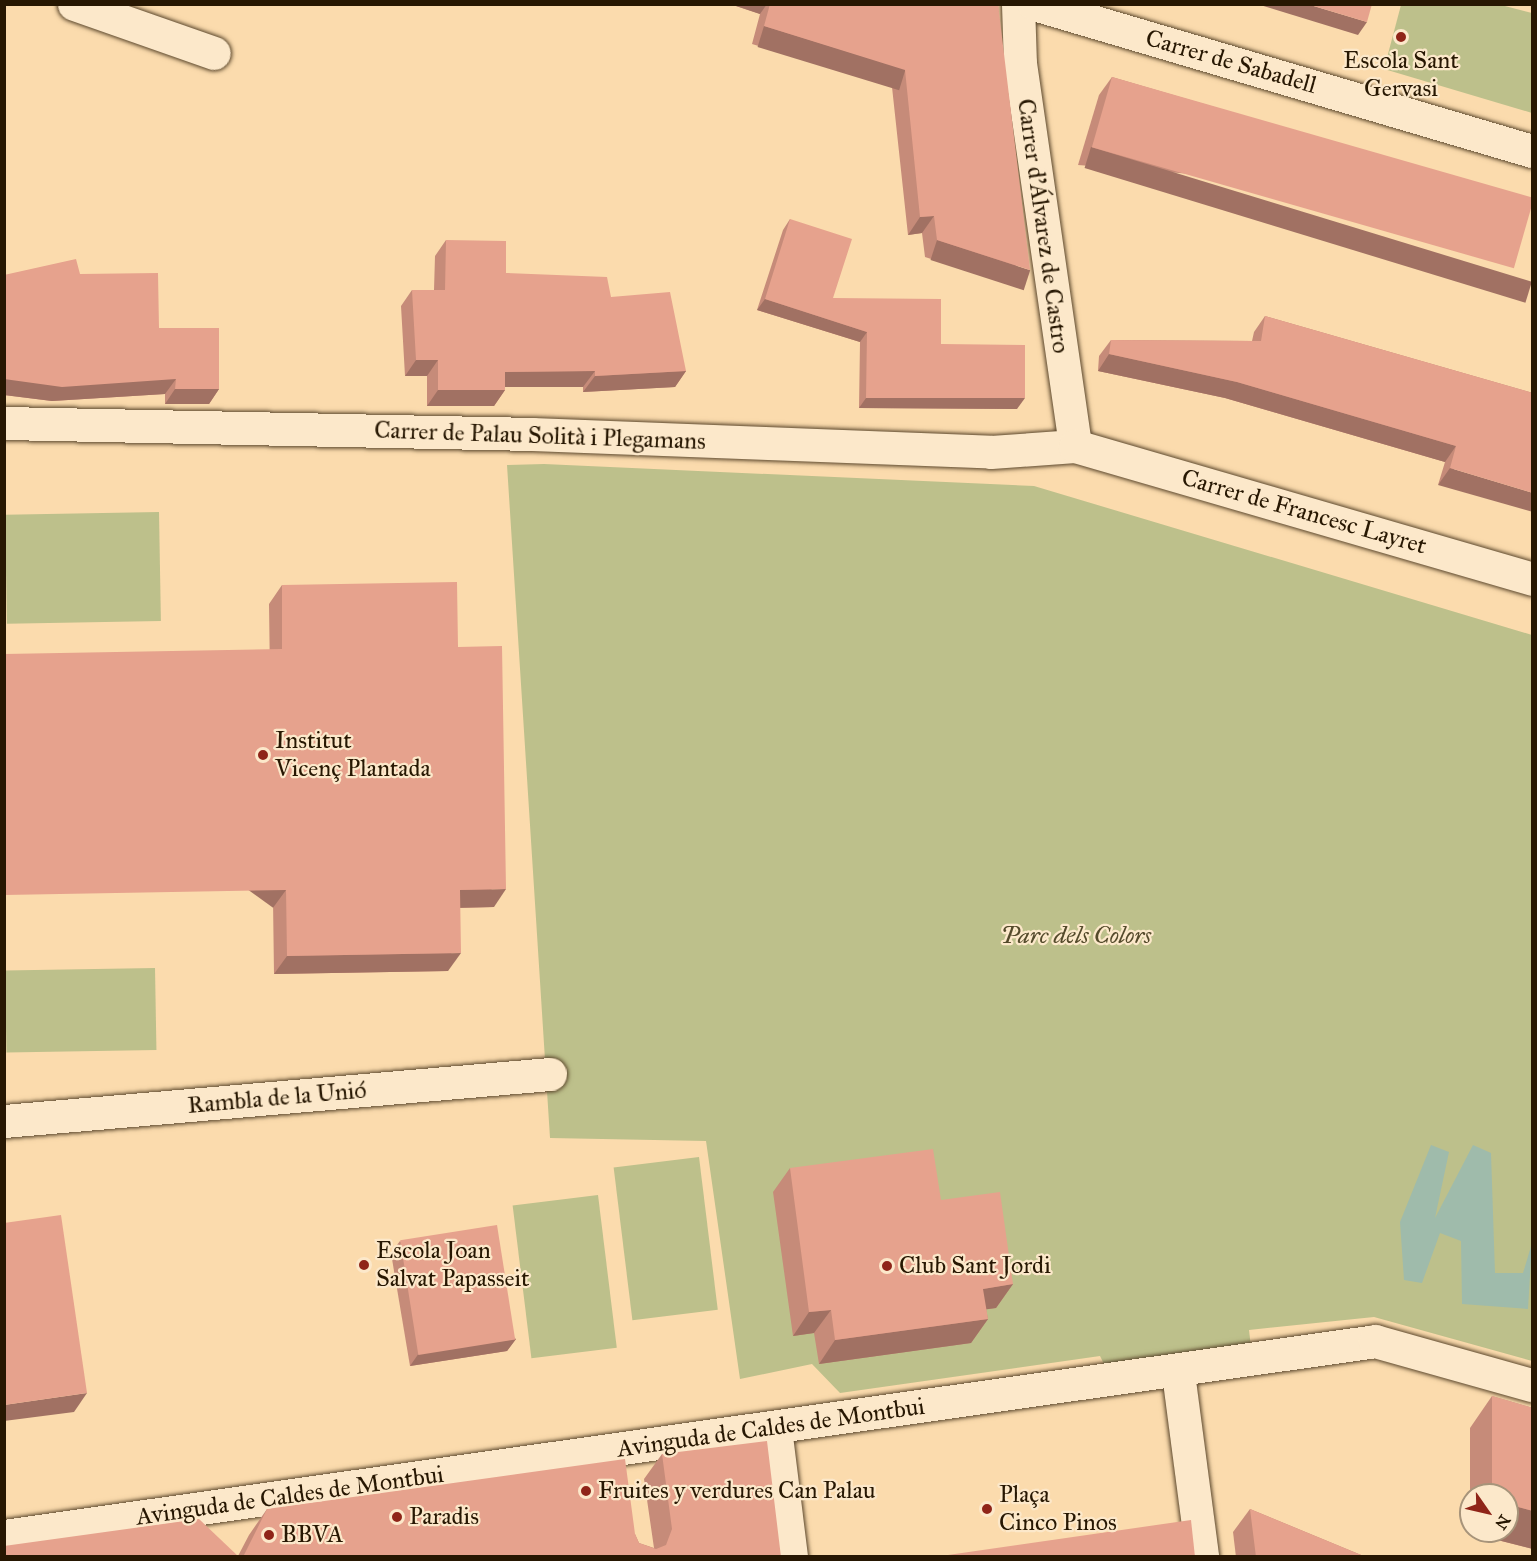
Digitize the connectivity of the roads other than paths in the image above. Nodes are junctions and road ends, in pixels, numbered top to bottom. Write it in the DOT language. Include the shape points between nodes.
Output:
graph roads {
  1 [pos="74,4"];
  2 [pos="1018,4"];
  3 [pos="1034,4"];
  4 [pos="214,53"];
  5 [pos="1533,151"];
  6 [pos="4,423"];
  7 [pos="1075,446"];
  8 [pos="1533,579"];
  9 [pos="550,1074"];
  10 [pos="4,1121"];
  11 [pos="1178,1373"];
  12 [pos="1533,1385"];
  13 [pos="775,1428"];
  14 [pos="621,1448"];
  15 [pos="626,1485"];
  16 [pos="212,1507"];
  17 [pos="4,1536"];
  18 [pos="216,1540"];
  19 [pos="791,1557"];
  20 [pos="1202,1557"];
  1 -- 4 [label="street"];
  2 -- 7 [label="street, Carrer d'Álvarez de Castro" via="1020,63"];
  3 -- 5 [label="street, Carrer de Sabadell"];
  6 -- 7 [label="street, Carrer de Palau Solità i Plegamans" via="532,434 991,452"];
  7 -- 8 [label="street, Carrer de Francesc Layret"];
  9 -- 10 [label="street, Rambla de la Unió"];
  11 -- 12 [label="street, Avinguda de Caldes de Montbui" via="1375,1341"];
  11 -- 13 [label="street, Avinguda de Caldes de Montbui"];
  11 -- 20 [label="street"];
  13 -- 14 [label="street, Avinguda de Caldes de Montbui"];
  13 -- 19 [label="street"];
  14 -- 15 [label="street"];
  14 -- 16 [label="street, Avinguda de Caldes de Montbui"];
  16 -- 17 [label="street, Avinguda de Caldes de Montbui"];
  16 -- 18 [label="street"];
}
